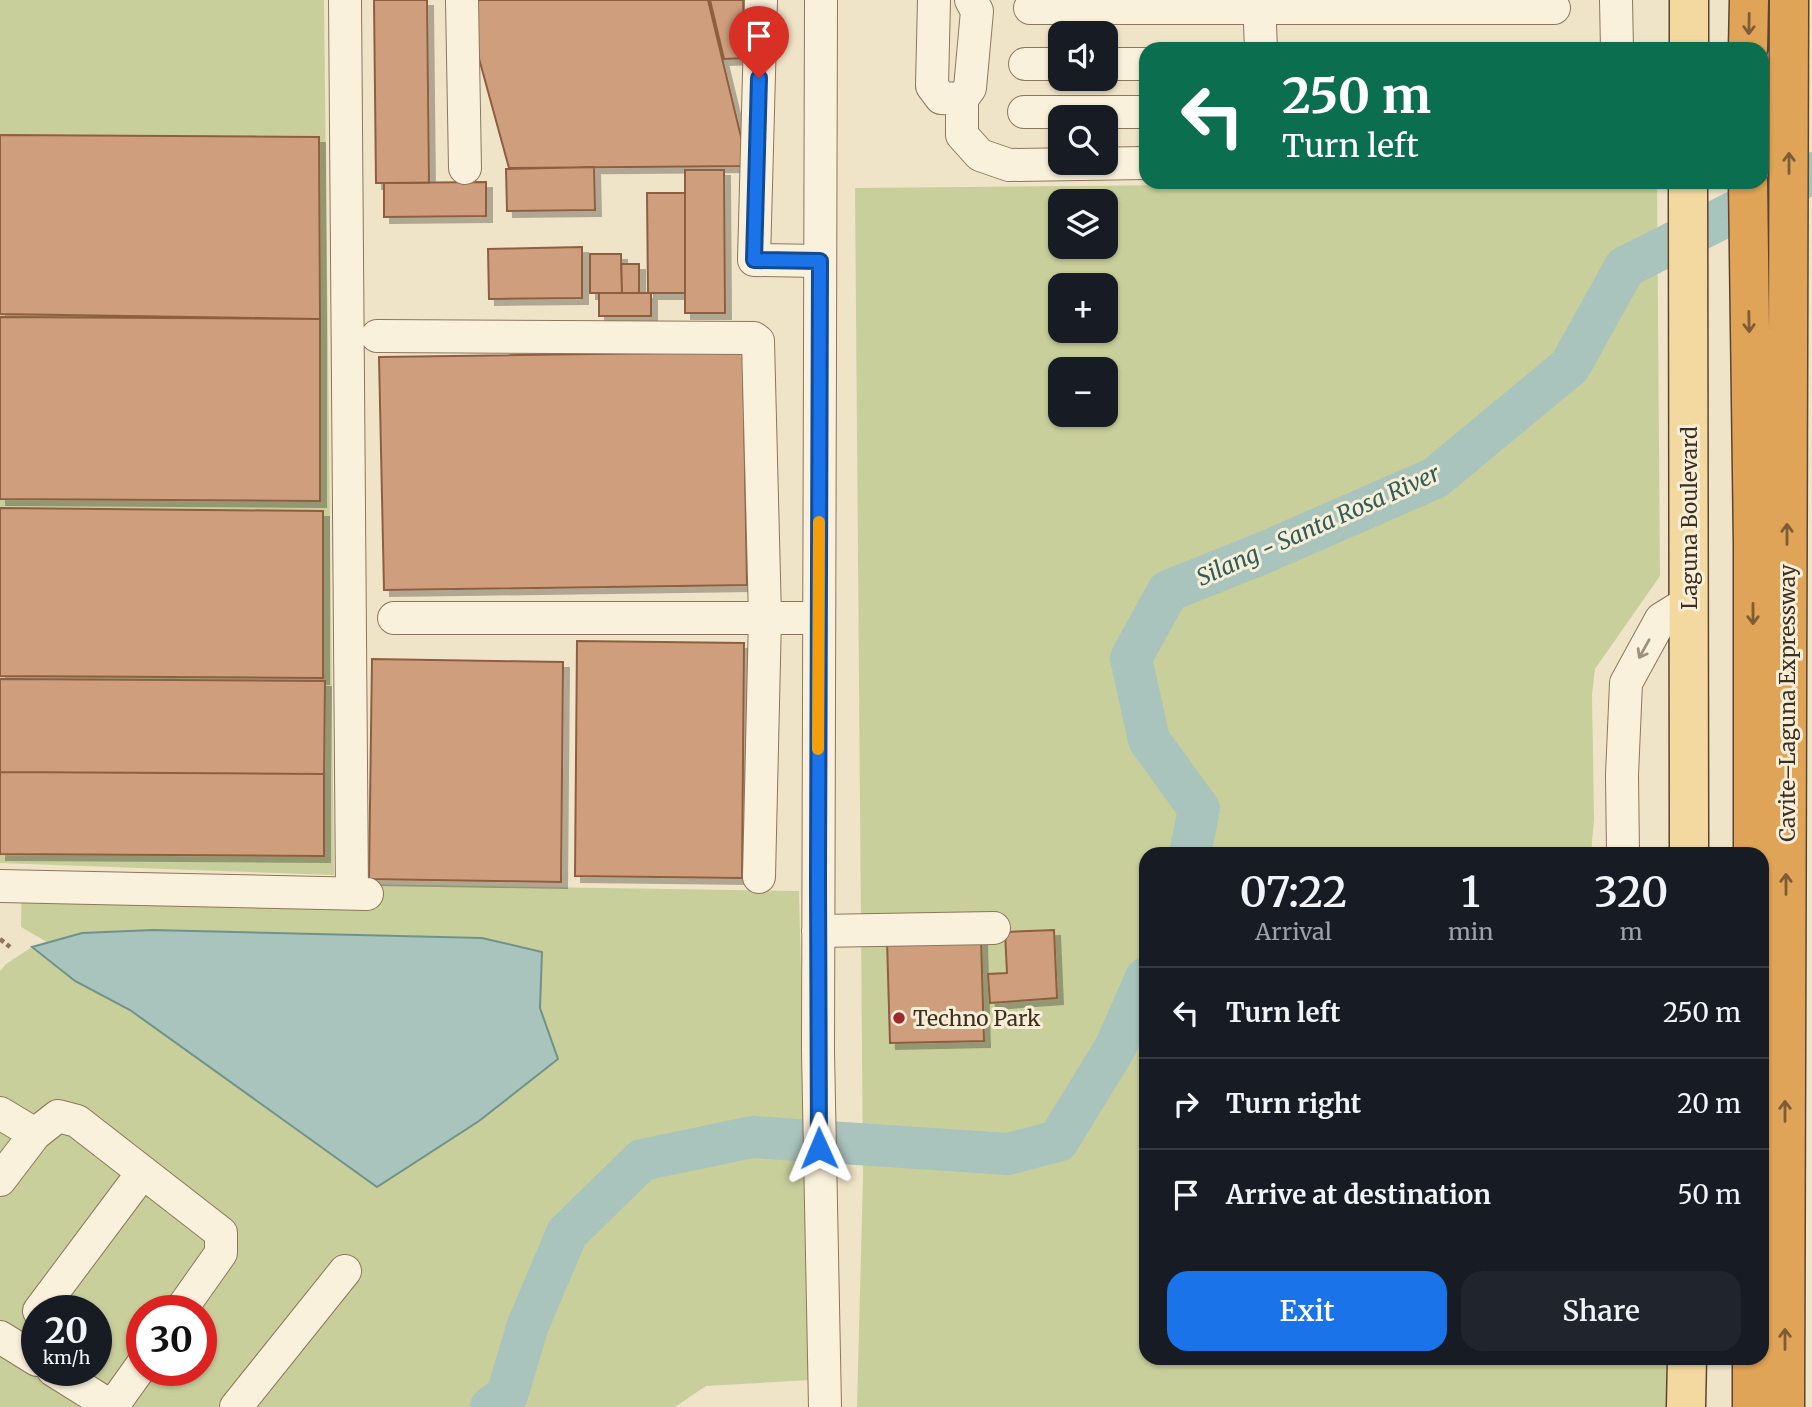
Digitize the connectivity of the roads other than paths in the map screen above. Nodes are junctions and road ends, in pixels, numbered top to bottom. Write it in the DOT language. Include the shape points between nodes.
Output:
graph roads {
  1 [pos="345,0"];
  2 [pos="462,0"];
  3 [pos="761,0"];
  4 [pos="821,0"];
  5 [pos="934,0"];
  6 [pos="971,0"];
  7 [pos="1616,0"];
  8 [pos="1689,0"];
  9 [pos="1749,0"];
  10 [pos="1789,0"];
  11 [pos="1259,4"];
  12 [pos="1030,8"];
  13 [pos="1555,8"];
  14 [pos="1261,42"];
  15 [pos="1617,42"];
  16 [pos="1689,42"];
  17 [pos="1748,42"];
  18 [pos="1025,64"];
  19 [pos="1048,64"];
  20 [pos="1118,64"];
  21 [pos="1139,64"];
  22 [pos="962,99"];
  23 [pos="1139,111"];
  24 [pos="1024,112"];
  25 [pos="1139,163"];
  26 [pos="465,168"];
  27 [pos="1688,189"];
  28 [pos="1748,189"];
  29 [pos="820,261"];
  30 [pos="377,336"];
  31 [pos="1690,601"];
  32 [pos="765,617"];
  33 [pos="394,618"];
  34 [pos="818,618"];
  35 [pos="1623,847"];
  36 [pos="1689,847"];
  37 [pos="1753,847"];
  38 [pos="758,877"];
  39 [pos="0,886"];
  40 [pos="994,928"];
  41 [pos="818,931"];
  42 [pos="0,1113"];
  43 [pos="35,1135"];
  44 [pos="142,1172"];
  45 [pos="0,1180"];
  46 [pos="345,1271"];
  47 [pos="51,1295"];
  48 [pos="192,1295"];
  49 [pos="1687,1365"];
  50 [pos="1752,1365"];
  51 [pos="79,1386"];
  52 [pos="127,1386"];
  53 [pos="112,1407"];
  54 [pos="236,1407"];
  55 [pos="825,1407"];
  56 [pos="1686,1407"];
  57 [pos="1752,1407"];
  58 [pos="1785,1407"];
  1 -- 39 [label="street" via="360,894"];
  2 -- 26 [label="street"];
  3 -- 29 [label="street" via="754,260"];
  4 -- 29 [label="street"];
  5 -- 22 [label="street" via="933,86 941,98"];
  6 -- 22 [label="street" via="977,11 970,88"];
  7 -- 15 [label="street"];
  8 -- 16 [label="main road"];
  9 -- 17 [label="highway, one-way"];
  58 -- 10 [label="highway, Cavite–Laguna Expressway, one-way"];
  11 -- 12 [label="street"];
  11 -- 13 [label="street"];
  11 -- 14 [label="street"];
  18 -- 19 [label="street"];
  20 -- 21 [label="street"];
  22 -- 25 [label="street" via="962,135 980,155 1009,164"];
  23 -- 24 [label="street"];
  27 -- 31 [label="main road, Laguna Boulevard"];
  28 -- 37 [label="highway, Cavite–Laguna Expressway, one-way"];
  29 -- 34 [label="street"];
  30 -- 32 [label="street" via="754,338 758,341"];
  31 -- 35 [label="street, one-way" via="1661,619 1626,683"];
  31 -- 36 [label="main road, Laguna Boulevard"];
  32 -- 33 [label="street"];
  32 -- 34 [label="street"];
  32 -- 38 [label="street"];
  34 -- 41 [label="street"];
  40 -- 41 [label="street"];
  41 -- 55 [label="street"];
  42 -- 43 [label="street"];
  43 -- 44 [label="street" via="58,1116 77,1122"];
  43 -- 45 [label="street"];
  44 -- 47 [label="street"];
  44 -- 48 [label="street" via="221,1233 222,1253"];
  46 -- 54 [label="street"];
  49 -- 56 [label="main road"];
  50 -- 57 [label="highway"];
  51 -- 53 [label="street"];
  52 -- 53 [label="street"];
}
